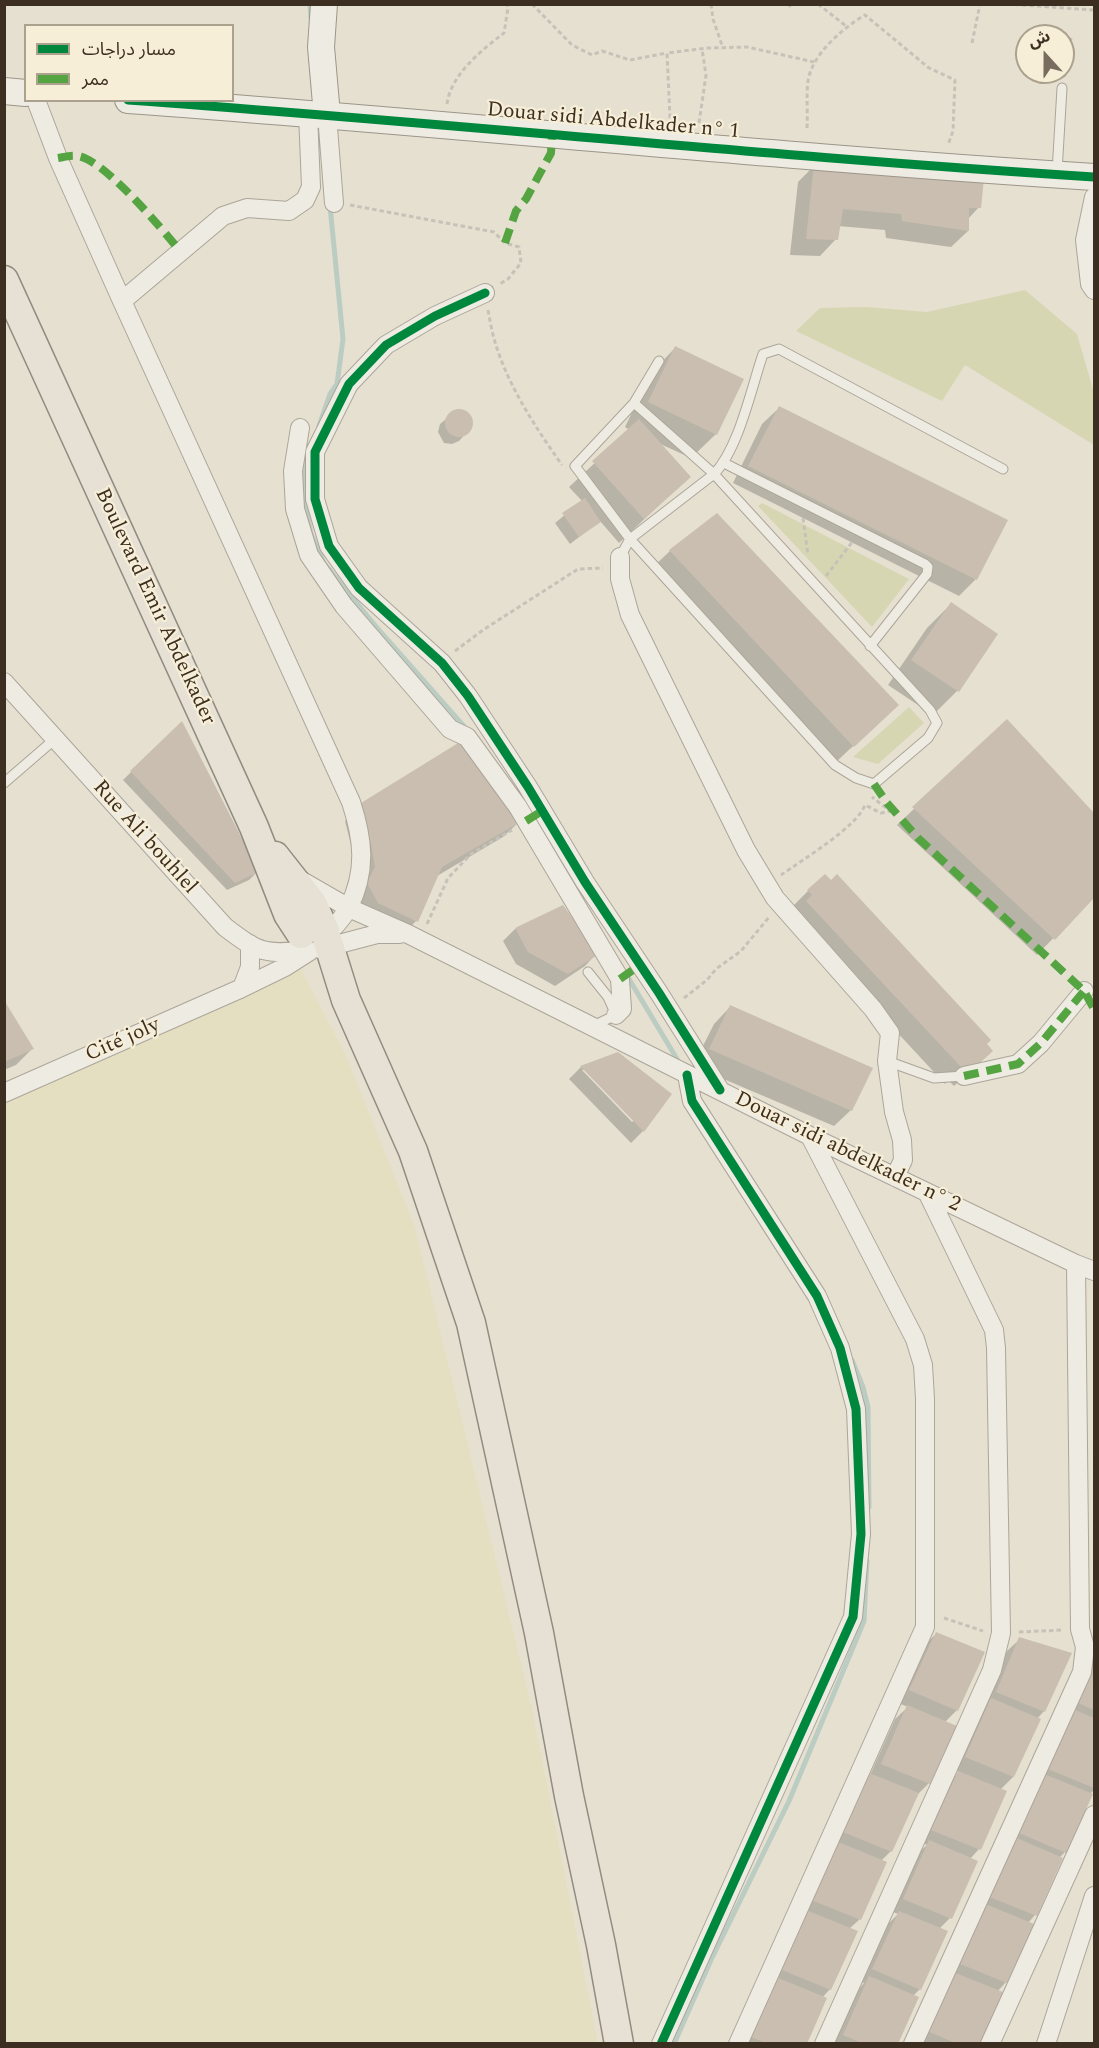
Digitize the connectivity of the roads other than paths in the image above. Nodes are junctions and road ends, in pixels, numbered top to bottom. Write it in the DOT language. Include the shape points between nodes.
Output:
graph roads {
  1 [pos="324,4"];
  2 [pos="1062,88"];
  3 [pos="4,91"];
  4 [pos="24,93"];
  5 [pos="37,102"];
  6 [pos="155,102"];
  7 [pos="318,114"];
  8 [pos="1057,174"];
  9 [pos="1095,177"];
  10 [pos="1095,196"];
  11 [pos="334,203"];
  12 [pos="4,280"];
  13 [pos="1095,291"];
  14 [pos="485,293"];
  15 [pos="122,301"];
  16 [pos="659,361"];
  17 [pos="634,403"];
  18 [pos="300,428"];
  19 [pos="724,463"];
  20 [pos="1003,469"];
  21 [pos="714,474"];
  22 [pos="630,539"];
  23 [pos="620,562"];
  24 [pos="870,646"];
  25 [pos="4,682"];
  26 [pos="56,739"];
  27 [pos="4,783"];
  28 [pos="254,827"];
  29 [pos="290,874"];
  30 [pos="349,908"];
  31 [pos="408,934"];
  32 [pos="316,939"];
  33 [pos="250,944"];
  34 [pos="588,972"];
  35 [pos="242,988"];
  36 [pos="1084,991"];
  37 [pos="616,1016"];
  38 [pos="591,1027"];
  39 [pos="887,1061"];
  40 [pos="687,1074"];
  41 [pos="964,1076"];
  42 [pos="720,1090"];
  43 [pos="4,1093"];
  44 [pos="810,1136"];
  45 [pos="896,1177"];
  46 [pos="928,1194"];
  47 [pos="1076,1264"];
  48 [pos="1095,1271"];
  49 [pos="1095,1815"];
  50 [pos="1095,1896"];
  51 [pos="620,2043"];
  52 [pos="661,2043"];
  53 [pos="738,2043"];
  54 [pos="824,2043"];
  55 [pos="913,2043"];
  56 [pos="990,2043"];
  57 [pos="1051,2043"];
  1 -- 7 [label="street"];
  2 -- 8 [label="lane"];
  3 -- 4 [label="street"];
  5 -- 15 [label="street"];
  6 -- 7 [label="street, Douar sidi Abdelkader n° 1"];
  7 -- 8 [label="street, Douar sidi Abdelkader n° 1" via="770,154"];
  7 -- 11 [label="street"];
  7 -- 15 [label="street" via="311,187 305,200 289,211 247,208 223,216"];
  8 -- 9 [label="street, Douar sidi Abdelkader n° 1"];
  10 -- 13 [label="street" via="1085,240 1090,284"];
  12 -- 28 [label="main road, Boulevard Emir Abdelkader"];
  14 -- 42 [label="street" via="386,345 350,384 315,452 315,499 329,546 359,588 441,663 468,696"];
  15 -- 30 [label="street" via="351,802 362,851 358,885"];
  16 -- 17 [label="lane"];
  17 -- 21 [label="lane"];
  17 -- 22 [label="lane" via="575,466"];
  18 -- 37 [label="street" via="293,471 295,509 309,555 344,606 450,729 467,737 518,807 620,980 622,1009"];
  19 -- 20 [label="lane" via="763,354 779,349"];
  19 -- 21 [label="lane"];
  19 -- 24 [label="lane" via="928,567 927,574"];
  21 -- 22 [label="lane"];
  21 -- 24 [label="lane"];
  22 -- 23 [label="lane"];
  22 -- 24 [label="lane" via="835,765 856,778 874,783 928,738 937,723 930,710"];
  23 -- 39 [label="street" via="620,579 630,615 746,850 775,898 890,1033"];
  25 -- 26 [label="street, Rue Ali bouhlel"];
  26 -- 27 [label="lane"];
  26 -- 33 [label="street, Rue Ali bouhlel" via="214,917"];
  28 -- 29 [label="main road"];
  28 -- 32 [label="main road, Boulevard Emir Abdelkader" via="288,914"];
  29 -- 30 [label="street, Douar sidi abdelkader n° 2"];
  29 -- 32 [label="main road" via="312,903"];
  30 -- 31 [label="street, Douar sidi abdelkader n° 2"];
  30 -- 32 [label="street"];
  31 -- 32 [label="street, Douar sidi abdelkader n° 2"];
  31 -- 38 [label="street, Douar sidi abdelkader n° 2"];
  32 -- 33 [label="street, Douar sidi abdelkader n° 2"];
  32 -- 35 [label="street, Cité joly" via="285,967"];
  32 -- 51 [label="main road" via="413,1151 471,1323 539,1632"];
  33 -- 35 [label="street" via="250,967"];
  34 -- 37 [label="lane" via="608,997"];
  35 -- 43 [label="street, Cité joly"];
  36 -- 41 [label="street" via="1018,1064"];
  37 -- 38 [label="lane"];
  38 -- 40 [label="street, Douar sidi abdelkader n° 2"];
  39 -- 41 [label="lane" via="934,1078"];
  39 -- 45 [label="street" via="902,1140 903,1160"];
  40 -- 42 [label="street, Douar sidi abdelkader n° 2"];
  40 -- 52 [label="street" via="692,1101 817,1296 840,1348 856,1409 861,1533 853,1617"];
  42 -- 44 [label="street, Douar sidi abdelkader n° 2"];
  44 -- 45 [label="street, Douar sidi abdelkader n° 2"];
  44 -- 53 [label="street" via="915,1339 923,1365 925,1627"];
  45 -- 46 [label="street, Douar sidi abdelkader n° 2"];
  46 -- 47 [label="street, Douar sidi abdelkader n° 2"];
  46 -- 54 [label="street" via="987,1313 996,1348 1001,1633 992,1670"];
  47 -- 48 [label="street, Douar sidi abdelkader n° 2"];
  47 -- 55 [label="street" via="1080,1629 1085,1647 1082,1672"];
  49 -- 56 [label="street"];
  50 -- 57 [label="street"];
}
